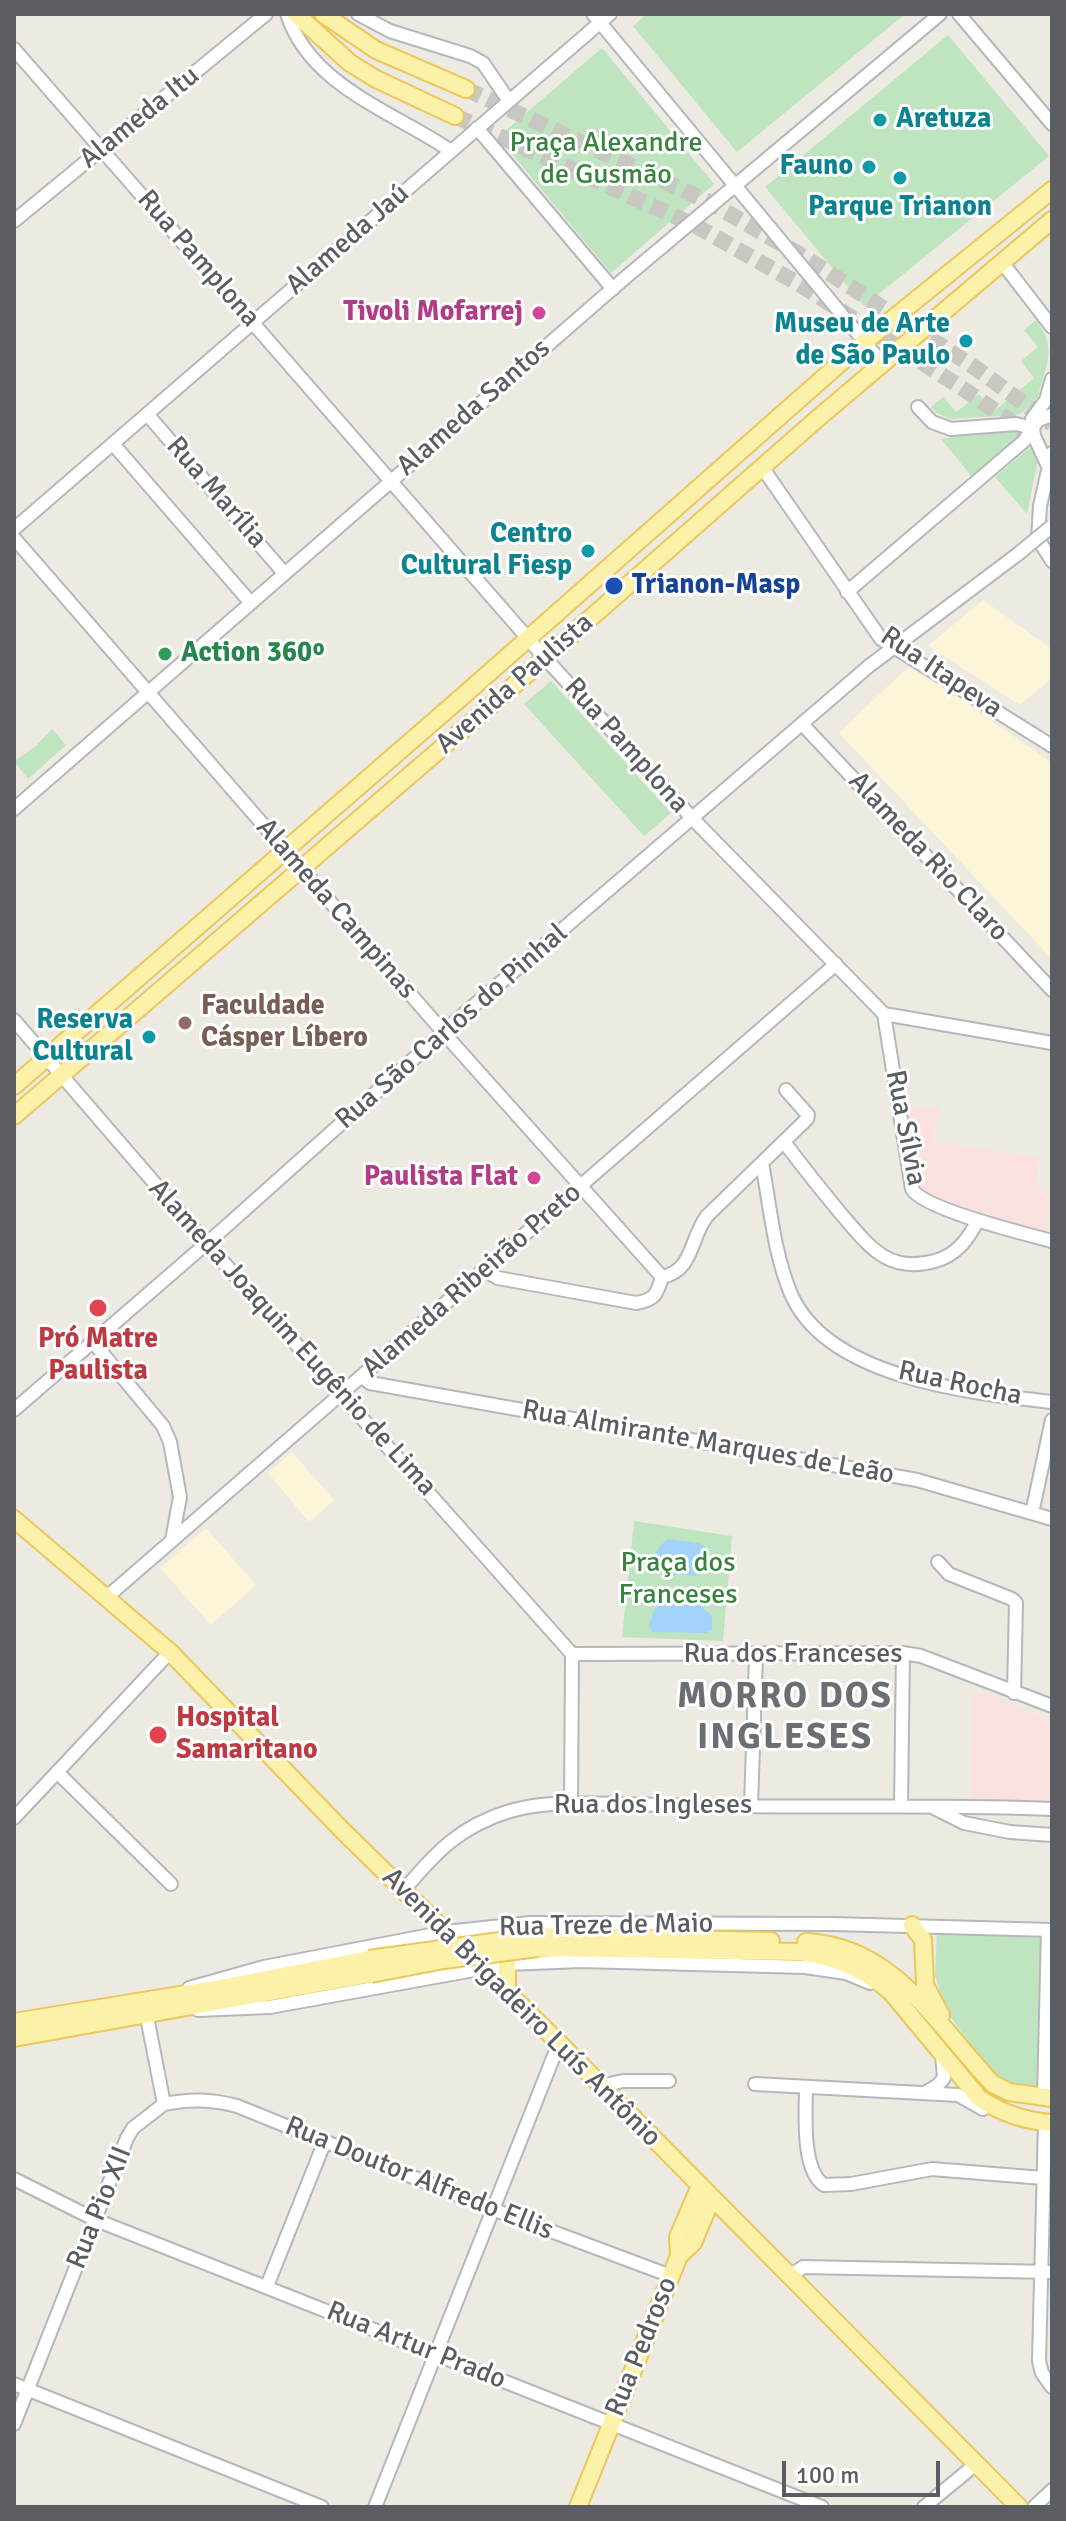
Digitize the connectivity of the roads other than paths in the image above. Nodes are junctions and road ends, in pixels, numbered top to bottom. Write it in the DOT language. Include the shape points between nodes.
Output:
graph roads {
  1 [pos="266,14"];
  2 [pos="287,14"];
  3 [pos="296,14"];
  4 [pos="323,14"];
  5 [pos="358,14"];
  6 [pos="940,14"];
  7 [pos="959,14"];
  8 [pos="601,17"];
  9 [pos="14,49"];
  10 [pos="466,89"];
  11 [pos="509,101"];
  12 [pos="455,116"];
  13 [pos="1052,124"];
  14 [pos="477,128"];
  15 [pos="102,149"];
  16 [pos="451,151"];
  17 [pos="734,185"];
  18 [pos="1052,190"];
  19 [pos="1052,220"];
  20 [pos="14,221"];
  21 [pos="1001,261"];
  22 [pos="613,289"];
  23 [pos="254,322"];
  24 [pos="1052,327"];
  25 [pos="864,342"];
  26 [pos="882,363"];
  27 [pos="1052,379"];
  28 [pos="918,407"];
  29 [pos="147,414"];
  30 [pos="1051,417"];
  31 [pos="1032,428"];
  32 [pos="113,444"];
  33 [pos="1050,460"];
  34 [pos="762,467"];
  35 [pos="392,480"];
  36 [pos="1052,526"];
  37 [pos="14,529"];
  38 [pos="14,538"];
  39 [pos="1052,561"];
  40 [pos="284,573"];
  41 [pos="847,592"];
  42 [pos="250,602"];
  43 [pos="530,638"];
  44 [pos="894,648"];
  45 [pos="545,658"];
  46 [pos="147,691"];
  47 [pos="803,725"];
  48 [pos="1052,746"];
  49 [pos="14,809"];
  50 [pos="693,819"];
  51 [pos="286,850"];
  52 [pos="302,868"];
  53 [pos="836,964"];
  54 [pos="1052,990"];
  55 [pos="884,1014"];
  56 [pos="14,1020"];
  57 [pos="443,1033"];
  58 [pos="1052,1043"];
  59 [pos="47,1058"];
  60 [pos="63,1076"];
  61 [pos="14,1086"];
  62 [pos="786,1090"];
  63 [pos="14,1116"];
  64 [pos="784,1142"];
  65 [pos="762,1163"];
  66 [pos="582,1185"];
  67 [pos="978,1220"];
  68 [pos="1052,1241"];
  69 [pos="207,1244"];
  70 [pos="484,1270"];
  71 [pos="662,1277"];
  72 [pos="93,1342"];
  73 [pos="362,1377"];
  74 [pos="342,1394"];
  75 [pos="1052,1402"];
  76 [pos="14,1410"];
  77 [pos="1052,1420"];
  78 [pos="1048,1454"];
  79 [pos="1032,1513"];
  80 [pos="14,1519"];
  81 [pos="1052,1519"];
  82 [pos="172,1540"];
  83 [pos="938,1562"];
  84 [pos="107,1597"];
  85 [pos="170,1652"];
  86 [pos="903,1653"];
  87 [pos="572,1654"];
  88 [pos="756,1655"];
  89 [pos="1014,1693"];
  90 [pos="1052,1706"];
  91 [pos="57,1772"];
  92 [pos="571,1803"];
  93 [pos="901,1805"];
  94 [pos="751,1806"];
  95 [pos="932,1806"];
  96 [pos="1052,1809"];
  97 [pos="14,1818"];
  98 [pos="1052,1835"];
  99 [pos="171,1884"];
  100 [pos="404,1890"];
  101 [pos="509,1925"];
  102 [pos="912,1925"];
  103 [pos="478,1928"];
  104 [pos="1050,1930"];
  105 [pos="446,1932"];
  106 [pos="413,1939"];
  107 [pos="537,1942"];
  108 [pos="525,1963"];
  109 [pos="507,1964"];
  110 [pos="370,1967"];
  111 [pos="482,1967"];
  112 [pos="419,1979"];
  113 [pos="891,1992"];
  114 [pos="507,1993"];
  115 [pos="167,1995"];
  116 [pos="145,2007"];
  117 [pos="179,2009"];
  118 [pos="14,2022"];
  119 [pos="944,2029"];
  120 [pos="14,2038"];
  121 [pos="559,2043"];
  122 [pos="942,2053"];
  123 [pos="669,2081"];
  124 [pos="755,2084"];
  125 [pos="600,2086"];
  126 [pos="806,2087"];
  127 [pos="926,2092"];
  128 [pos="1048,2098"];
  129 [pos="164,2104"];
  130 [pos="1043,2122"];
  131 [pos="325,2141"];
  132 [pos="1043,2178"];
  133 [pos="14,2179"];
  134 [pos="700,2186"];
  135 [pos="712,2198"];
  136 [pos="492,2209"];
  137 [pos="96,2220"];
  138 [pos="679,2256"];
  139 [pos="1046,2272"];
  140 [pos="671,2276"];
  141 [pos="790,2276"];
  142 [pos="267,2286"];
  143 [pos="437,2355"];
  144 [pos="14,2384"];
  145 [pos="1052,2387"];
  146 [pos="27,2389"];
  147 [pos="612,2422"];
  148 [pos="14,2424"];
  149 [pos="976,2464"];
  150 [pos="1052,2490"];
  151 [pos="322,2507"];
  152 [pos="375,2507"];
  153 [pos="578,2507"];
  154 [pos="822,2507"];
  155 [pos="924,2507"];
  156 [pos="1019,2507"];
  157 [pos="1034,2507"];
  1 -- 15 [label="street, Alameda Itu"];
  2 -- 16 [label="street" via="299,42 323,69"];
  3 -- 12 [label="main road" via="350,63"];
  4 -- 10 [label="main road" via="376,50"];
  5 -- 11 [label="street" via="390,31 483,63"];
  6 -- 17 [label="street, Alameda Santos"];
  7 -- 13 [label="street"];
  8 -- 11 [label="street, Alameda Jaú"];
  8 -- 17 [label="street"];
  9 -- 15 [label="street, Rua Pamplona"];
  11 -- 14 [label="street, Alameda Jaú"];
  14 -- 16 [label="street, Alameda Jaú"];
  14 -- 22 [label="street"];
  15 -- 20 [label="street, Alameda Itu"];
  15 -- 23 [label="street, Rua Pamplona"];
  16 -- 23 [label="street, Alameda Jaú"];
  17 -- 22 [label="street, Alameda Santos"];
  17 -- 25 [label="street"];
  18 -- 25 [label="main road, Avenida Paulista"];
  19 -- 21 [label="main road, Avenida Paulista"];
  21 -- 24 [label="street"];
  21 -- 26 [label="main road, Avenida Paulista"];
  22 -- 35 [label="street, Alameda Santos"];
  23 -- 29 [label="street, Alameda Jaú"];
  23 -- 35 [label="street, Rua Pamplona"];
  25 -- 26 [label="street"];
  25 -- 43 [label="main road, Avenida Paulista"];
  26 -- 34 [label="main road, Avenida Paulista"];
  27 -- 31 [label="street"];
  28 -- 31 [label="street" via="932,422 951,429 1016,424"];
  29 -- 32 [label="street, Alameda Jaú"];
  29 -- 40 [label="street, Rua Marília"];
  30 -- 31 [label="street"];
  31 -- 33 [label="street"];
  31 -- 41 [label="street" via="1002,461"];
  32 -- 37 [label="street, Alameda Jaú"];
  32 -- 42 [label="street"];
  33 -- 39 [label="street" via="1038,539"];
  34 -- 41 [label="street, Rua Itapeva"];
  34 -- 45 [label="main road, Avenida Paulista"];
  35 -- 40 [label="street, Alameda Santos"];
  35 -- 43 [label="street, Rua Pamplona"];
  36 -- 44 [label="street, Rua São Carlos do Pinhal, bridge"];
  38 -- 46 [label="street, Alameda Campinas"];
  40 -- 42 [label="street, Alameda Santos"];
  41 -- 44 [label="street, Rua Itapeva" via="881,639"];
  42 -- 46 [label="street, Alameda Santos"];
  43 -- 45 [label="street, Rua Pamplona"];
  43 -- 51 [label="main road, Avenida Paulista"];
  44 -- 47 [label="street, Rua São Carlos do Pinhal"];
  44 -- 48 [label="street, Rua Itapeva"];
  45 -- 50 [label="street, Rua Pamplona"];
  45 -- 52 [label="main road, Avenida Paulista"];
  46 -- 49 [label="street, Alameda Santos"];
  46 -- 51 [label="street, Alameda Campinas"];
  47 -- 50 [label="street, Rua São Carlos do Pinhal"];
  47 -- 54 [label="street, Alameda Rio Claro"];
  50 -- 53 [label="street, Rua Pamplona"];
  50 -- 57 [label="street, Rua São Carlos do Pinhal"];
  51 -- 52 [label="street, Alameda Campinas"];
  51 -- 59 [label="main road, Avenida Paulista"];
  52 -- 57 [label="street, Alameda Campinas"];
  52 -- 60 [label="main road, Avenida Paulista"];
  53 -- 55 [label="street, Rua Pamplona"];
  53 -- 66 [label="street, Alameda Ribeirão Preto"];
  55 -- 58 [label="street"];
  55 -- 67 [label="street, Rua Sílvia" via="912,1189 925,1202"];
  56 -- 59 [label="street, Alameda Joaquim Eugênio de Lima"];
  57 -- 66 [label="street, Alameda Campinas"];
  57 -- 69 [label="street, Rua São Carlos do Pinhal"];
  59 -- 60 [label="street, Alameda Joaquim Eugênio de Lima"];
  59 -- 61 [label="main road, Avenida Paulista"];
  60 -- 63 [label="main road, Avenida Paulista"];
  60 -- 69 [label="street, Alameda Joaquim Eugênio de Lima"];
  62 -- 64 [label="street" via="808,1117"];
  64 -- 65 [label="street"];
  64 -- 67 [label="street" via="867,1244 889,1260 910,1265 950,1255"];
  65 -- 71 [label="street" via="707,1216 677,1273"];
  65 -- 75 [label="street, Rua Rocha" via="792,1296 822,1335 859,1358 914,1380"];
  66 -- 70 [label="street, Alameda Ribeirão Preto"];
  66 -- 71 [label="street, Alameda Campinas"];
  67 -- 68 [label="street, Rua Sílvia"];
  69 -- 72 [label="street, Rua São Carlos do Pinhal"];
  69 -- 74 [label="street, Alameda Joaquim Eugênio de Lima"];
  70 -- 71 [label="street" via="498,1278 636,1303 658,1294"];
  70 -- 73 [label="street, Alameda Ribeirão Preto"];
  72 -- 76 [label="street, Rua São Carlos do Pinhal"];
  72 -- 82 [label="street" via="163,1426 170,1442 180,1502"];
  73 -- 74 [label="street, Alameda Ribeirão Preto"];
  73 -- 79 [label="street, Rua Almirante Marques de Leão" via="370,1383 917,1480"];
  74 -- 82 [label="street, Alameda Ribeirão Preto"];
  74 -- 87 [label="street, Alameda Joaquim Eugênio de Lima"];
  77 -- 78 [label="street"];
  78 -- 79 [label="street"];
  79 -- 81 [label="street, Rua Almirante Marques de Leão"];
  80 -- 84 [label="main road, Avenida Brigadeiro Luís Antônio"];
  82 -- 84 [label="street, Alameda Ribeirão Preto"];
  83 -- 89 [label="street" via="949,1574 1016,1603"];
  84 -- 85 [label="main road, Avenida Brigadeiro Luís Antônio"];
  85 -- 91 [label="street"];
  85 -- 100 [label="main road, Avenida Brigadeiro Luís Antônio"];
  86 -- 88 [label="street, Rua dos Franceses"];
  86 -- 89 [label="street, Rua dos Franceses"];
  86 -- 93 [label="street"];
  87 -- 88 [label="street, Rua dos Franceses"];
  87 -- 92 [label="street"];
  88 -- 94 [label="street"];
  89 -- 90 [label="street, Rua dos Franceses"];
  91 -- 97 [label="street"];
  91 -- 99 [label="street"];
  92 -- 94 [label="street, Rua dos Ingleses"];
  92 -- 100 [label="street, Rua dos Ingleses" via="512,1810 465,1829"];
  93 -- 94 [label="street, Rua dos Ingleses"];
  93 -- 95 [label="street, Rua dos Ingleses"];
  95 -- 96 [label="street, Rua dos Ingleses"];
  95 -- 98 [label="street, Rua dos Ingleses" via="964,1823"];
  100 -- 105 [label="main road, Avenida Brigadeiro Luís Antônio"];
  101 -- 102 [label="street, Rua Treze de Maio"];
  101 -- 103 [label="street, Rua Treze de Maio"];
  101 -- 108 [label="street" via="505,1944"];
  102 -- 104 [label="street, Rua Treze de Maio"];
  102 -- 119 [label="main road" via="923,1940 925,1985"];
  103 -- 105 [label="street, Rua Treze de Maio"];
  103 -- 109 [label="street" via="497,1945"];
  104 -- 128 [label="street"];
  105 -- 106 [label="street, Rua Treze de Maio"];
  105 -- 111 [label="main road, Avenida Brigadeiro Luís Antônio"];
  106 -- 112 [label="street" via="436,1952 431,1969"];
  106 -- 115 [label="street, Rua Treze de Maio" via="264,1967"];
  107 -- 110 [label="main road, bridge" via="444,1960"];
  107 -- 113 [label="main road" via="823,1955 859,1969"];
  107 -- 119 [label="main road" via="814,1943 847,1949 872,1960 907,1988"];
  108 -- 109 [label="street, Rua Treze de Maio"];
  108 -- 113 [label="street, Rua Treze de Maio" via="805,1967 846,1973"];
  109 -- 111 [label="street, Rua Treze de Maio"];
  109 -- 114 [label="main road"];
  110 -- 115 [label="main road"];
  110 -- 117 [label="main road"];
  111 -- 112 [label="street, Rua Treze de Maio"];
  111 -- 114 [label="main road, Avenida Brigadeiro Luís Antônio"];
  112 -- 117 [label="street, Rua Treze de Maio" via="270,2007"];
  113 -- 122 [label="main road, Rua Treze de Maio"];
  114 -- 121 [label="main road, Avenida Brigadeiro Luís Antônio"];
  115 -- 116 [label="main road"];
  116 -- 117 [label="main road"];
  116 -- 118 [label="main road"];
  116 -- 120 [label="main road"];
  116 -- 129 [label="street"];
  119 -- 128 [label="main road" via="993,2084"];
  121 -- 125 [label="main road, Avenida Brigadeiro Luís Antônio"];
  121 -- 136 [label="street"];
  122 -- 127 [label="street" via="944,2078"];
  122 -- 130 [label="main road, Rua Treze de Maio" via="979,2098 998,2111"];
  123 -- 125 [label="street"];
  124 -- 126 [label="street"];
  125 -- 134 [label="main road, Avenida Brigadeiro Luís Antônio"];
  126 -- 127 [label="street"];
  126 -- 132 [label="street" via="808,2149 816,2178 824,2185 932,2169"];
  127 -- 130 [label="street" via="958,2095 1002,2119"];
  129 -- 131 [label="street, Rua Doutor Alfredo Ellis" via="212,2100"];
  129 -- 137 [label="street, Rua Pio XII" via="127,2138"];
  130 -- 132 [label="street"];
  131 -- 136 [label="street, Rua Doutor Alfredo Ellis"];
  131 -- 142 [label="street"];
  132 -- 139 [label="street"];
  133 -- 137 [label="street, Rua Artur Prado"];
  134 -- 135 [label="main road, Avenida Brigadeiro Luís Antônio"];
  134 -- 138 [label="main road, Rua Pedroso" via="678,2237"];
  135 -- 138 [label="main road" via="693,2243"];
  135 -- 141 [label="main road, Avenida Brigadeiro Luís Antônio"];
  136 -- 140 [label="street, Rua Doutor Alfredo Ellis"];
  136 -- 143 [label="street"];
  137 -- 142 [label="street, Rua Artur Prado"];
  137 -- 146 [label="street, Rua Pio XII"];
  138 -- 140 [label="main road, Rua Pedroso"];
  139 -- 141 [label="street" via="803,2267"];
  139 -- 145 [label="street" via="1039,2361"];
  140 -- 147 [label="main road, Rua Pedroso"];
  141 -- 149 [label="main road, Avenida Brigadeiro Luís Antônio"];
  142 -- 143 [label="street, Rua Artur Prado"];
  143 -- 147 [label="street, Rua Artur Prado"];
  143 -- 152 [label="street"];
  144 -- 146 [label="street"];
  146 -- 148 [label="street, Rua Pio XII"];
  146 -- 151 [label="street"];
  147 -- 153 [label="main road, Rua Pedroso"];
  147 -- 154 [label="street, Rua Artur Prado"];
  149 -- 155 [label="street"];
  149 -- 156 [label="main road, Avenida Brigadeiro Luís Antônio"];
  150 -- 157 [label="street"];
}
